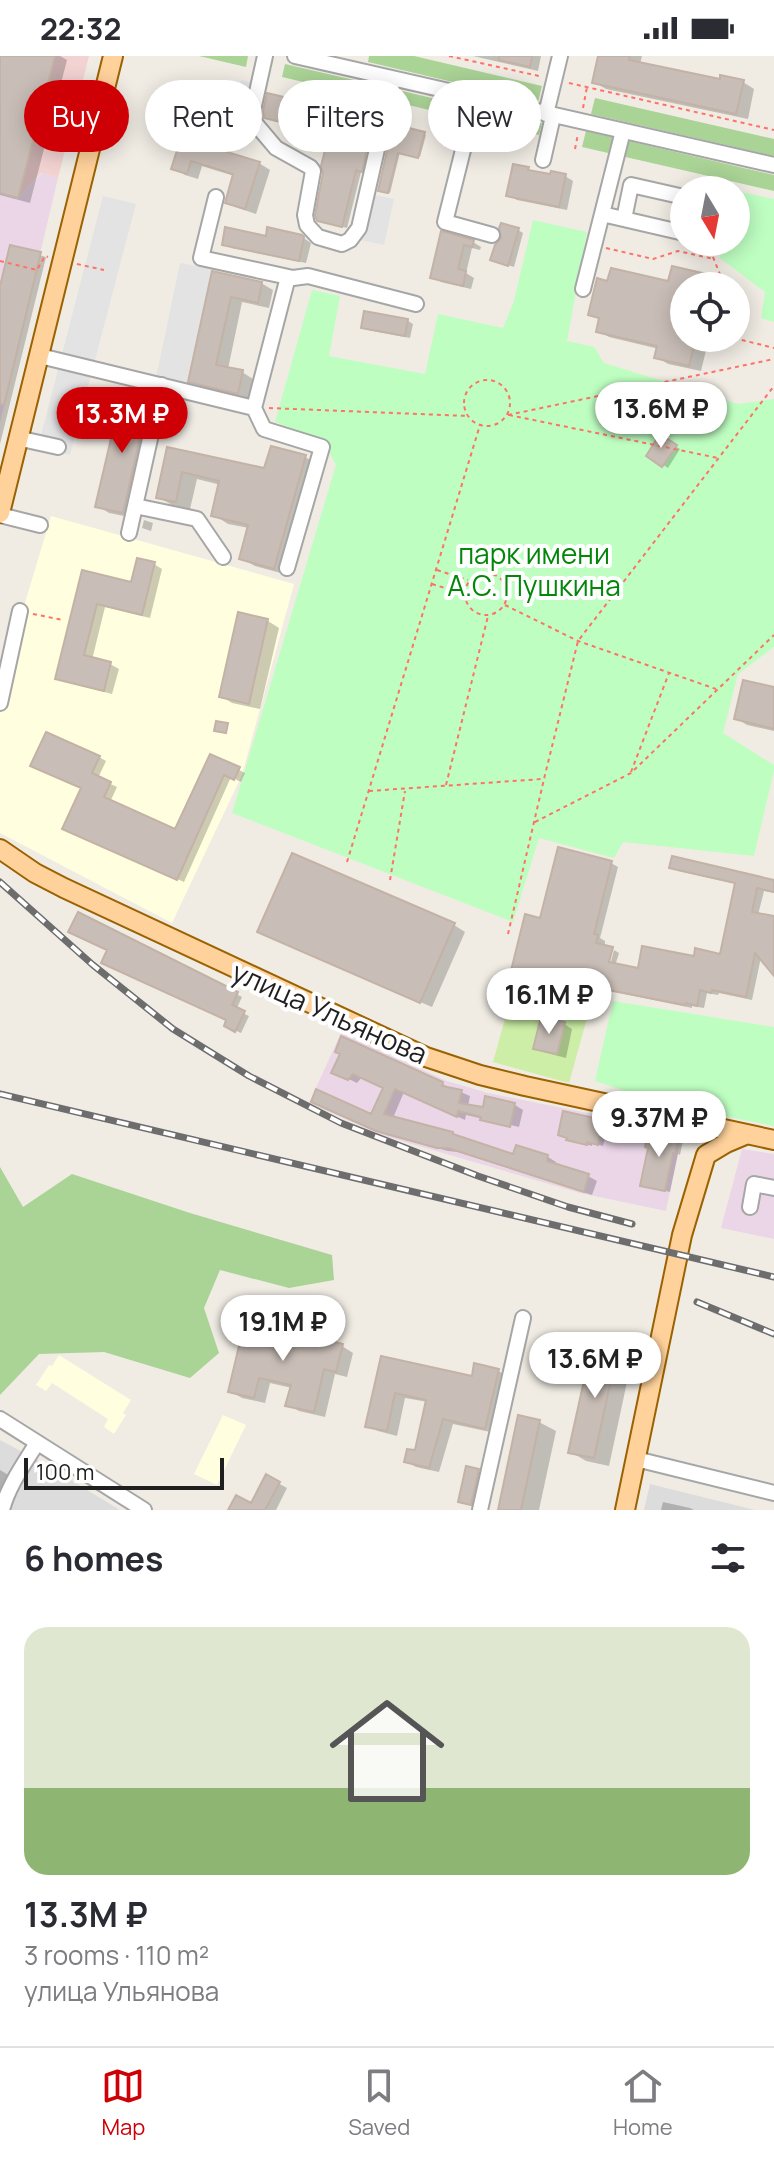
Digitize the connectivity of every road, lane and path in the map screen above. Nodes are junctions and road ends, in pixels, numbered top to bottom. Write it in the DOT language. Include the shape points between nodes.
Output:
graph roads {
  1 [pos="113,56"];
  2 [pos="265,56"];
  3 [pos="295,56"];
  4 [pos="449,56"];
  5 [pos="560,56"];
  6 [pos="352,62"];
  7 [pos="393,79"];
  8 [pos="554,79"];
  9 [pos="428,87"];
  10 [pos="541,113"];
  11 [pos="550,115"];
  12 [pos="774,130"];
  13 [pos="623,131"];
  14 [pos="462,152"];
  15 [pos="543,160"];
  16 [pos="774,165"];
  17 [pos="670,194"];
  18 [pos="216,197"];
  19 [pos="602,214"];
  20 [pos="624,219"];
  21 [pos="670,230"];
  22 [pos="492,235"];
  23 [pos="594,245"];
  24 [pos="713,256"];
  25 [pos="714,259"];
  26 [pos="719,272"];
  27 [pos="288,277"];
  28 [pos="583,289"];
  29 [pos="416,304"];
  30 [pos="750,342"];
  31 [pos="774,348"];
  32 [pos="40,356"];
  33 [pos="774,359"];
  34 [pos="162,385"];
  35 [pos="774,386"];
  36 [pos="254,408"];
  37 [pos="508,415"];
  38 [pos="468,416"];
  39 [pos="480,425"];
  40 [pos="17,438"];
  41 [pos="58,447"];
  42 [pos="719,458"];
  43 [pos="135,506"];
  44 [pos="0,514"];
  45 [pos="40,525"];
  46 [pos="129,533"];
  47 [pos="223,557"];
  48 [pos="287,568"];
  49 [pos="436,570"];
  50 [pos="470,581"];
  51 [pos="432,584"];
  52 [pos="465,594"];
  53 [pos="505,605"];
  54 [pos="20,611"];
  55 [pos="488,616"];
  56 [pos="63,620"];
  57 [pos="774,635"];
  58 [pos="578,641"];
  59 [pos="669,671"];
  60 [pos="717,690"];
  61 [pos="0,703"];
  62 [pos="631,773"];
  63 [pos="544,779"];
  64 [pos="446,785"];
  65 [pos="405,788"];
  66 [pos="369,791"];
  67 [pos="534,822"];
  68 [pos="0,849"];
  69 [pos="347,862"];
  70 [pos="390,880"];
  71 [pos="508,934"];
  72 [pos="688,1122"];
  73 [pos="745,1135"];
  74 [pos="774,1140"];
  75 [pos="707,1154"];
  76 [pos="774,1188"];
  77 [pos="750,1207"];
  78 [pos="523,1318"];
  79 [pos="0,1419"];
  80 [pos="37,1443"];
  81 [pos="636,1459"];
  82 [pos="774,1493"];
  83 [pos="2,1510"];
  84 [pos="144,1510"];
  85 [pos="480,1510"];
  86 [pos="625,1510"];
  1 -- 32 [label="main road"];
  2 -- 7 [label="street" via="254,122 276,148 310,167 307,225 318,237 342,244 359,228"];
  3 -- 6 [label="street"];
  4 -- 8 [label="path"];
  5 -- 8 [label="street"];
  6 -- 7 [label="street"];
  7 -- 9 [label="street"];
  8 -- 11 [label="street"];
  8 -- 12 [label="path"];
  10 -- 11 [label="street"];
  11 -- 13 [label="street"];
  11 -- 15 [label="street"];
  13 -- 16 [label="street"];
  13 -- 19 [label="street"];
  14 -- 22 [label="street" via="445,222"];
  17 -- 20 [label="street" via="631,185"];
  18 -- 27 [label="street" via="201,258"];
  19 -- 20 [label="street"];
  19 -- 23 [label="street"];
  20 -- 21 [label="street"];
  23 -- 25 [label="path" via="653,259 678,251"];
  23 -- 28 [label="street"];
  24 -- 25 [label="path"];
  25 -- 26 [label="path"];
  27 -- 29 [label="street" via="308,276"];
  27 -- 36 [label="street"];
  30 -- 31 [label="path"];
  32 -- 34 [label="street"];
  32 -- 40 [label="main road"];
  33 -- 37 [label="path"];
  34 -- 36 [label="street"];
  34 -- 43 [label="street"];
  35 -- 42 [label="path"];
  36 -- 38 [label="path"];
  36 -- 48 [label="street" via="264,429 322,447"];
  37 -- 38 [label="path" via="508,392 490,379 475,382 465,394"];
  37 -- 39 [label="path" via="495,425"];
  37 -- 42 [label="path"];
  38 -- 39 [label="path"];
  39 -- 49 [label="path"];
  40 -- 41 [label="street"];
  40 -- 44 [label="main road"];
  42 -- 58 [label="path"];
  43 -- 46 [label="street"];
  43 -- 47 [label="street" via="197,519"];
  44 -- 45 [label="street"];
  49 -- 50 [label="path"];
  49 -- 51 [label="path"];
  50 -- 52 [label="path"];
  50 -- 53 [label="path" via="481,573 495,575 506,584"];
  51 -- 52 [label="path"];
  51 -- 66 [label="path"];
  52 -- 55 [label="path" via="469,607"];
  53 -- 55 [label="path"];
  53 -- 58 [label="path"];
  54 -- 56 [label="path"];
  54 -- 61 [label="street"];
  55 -- 64 [label="path"];
  57 -- 60 [label="path"];
  58 -- 59 [label="path"];
  58 -- 63 [label="path"];
  59 -- 60 [label="path"];
  59 -- 62 [label="path"];
  60 -- 62 [label="path"];
  62 -- 67 [label="path"];
  63 -- 64 [label="path"];
  63 -- 67 [label="path"];
  64 -- 65 [label="path"];
  65 -- 66 [label="path"];
  65 -- 70 [label="path"];
  66 -- 69 [label="path"];
  67 -- 71 [label="path"];
  68 -- 72 [label="main road, улица Ульянова" via="64,888 477,1082"];
  72 -- 73 [label="main road, улица Ульянова"];
  72 -- 75 [label="main road"];
  73 -- 74 [label="main road, улица Ульянова"];
  73 -- 75 [label="main road"];
  75 -- 81 [label="main road" via="682,1235"];
  76 -- 77 [label="street" via="754,1184"];
  78 -- 85 [label="street"];
  79 -- 80 [label="street"];
  80 -- 83 [label="street"];
  80 -- 84 [label="street"];
  81 -- 82 [label="street"];
  81 -- 86 [label="main road"];
}
